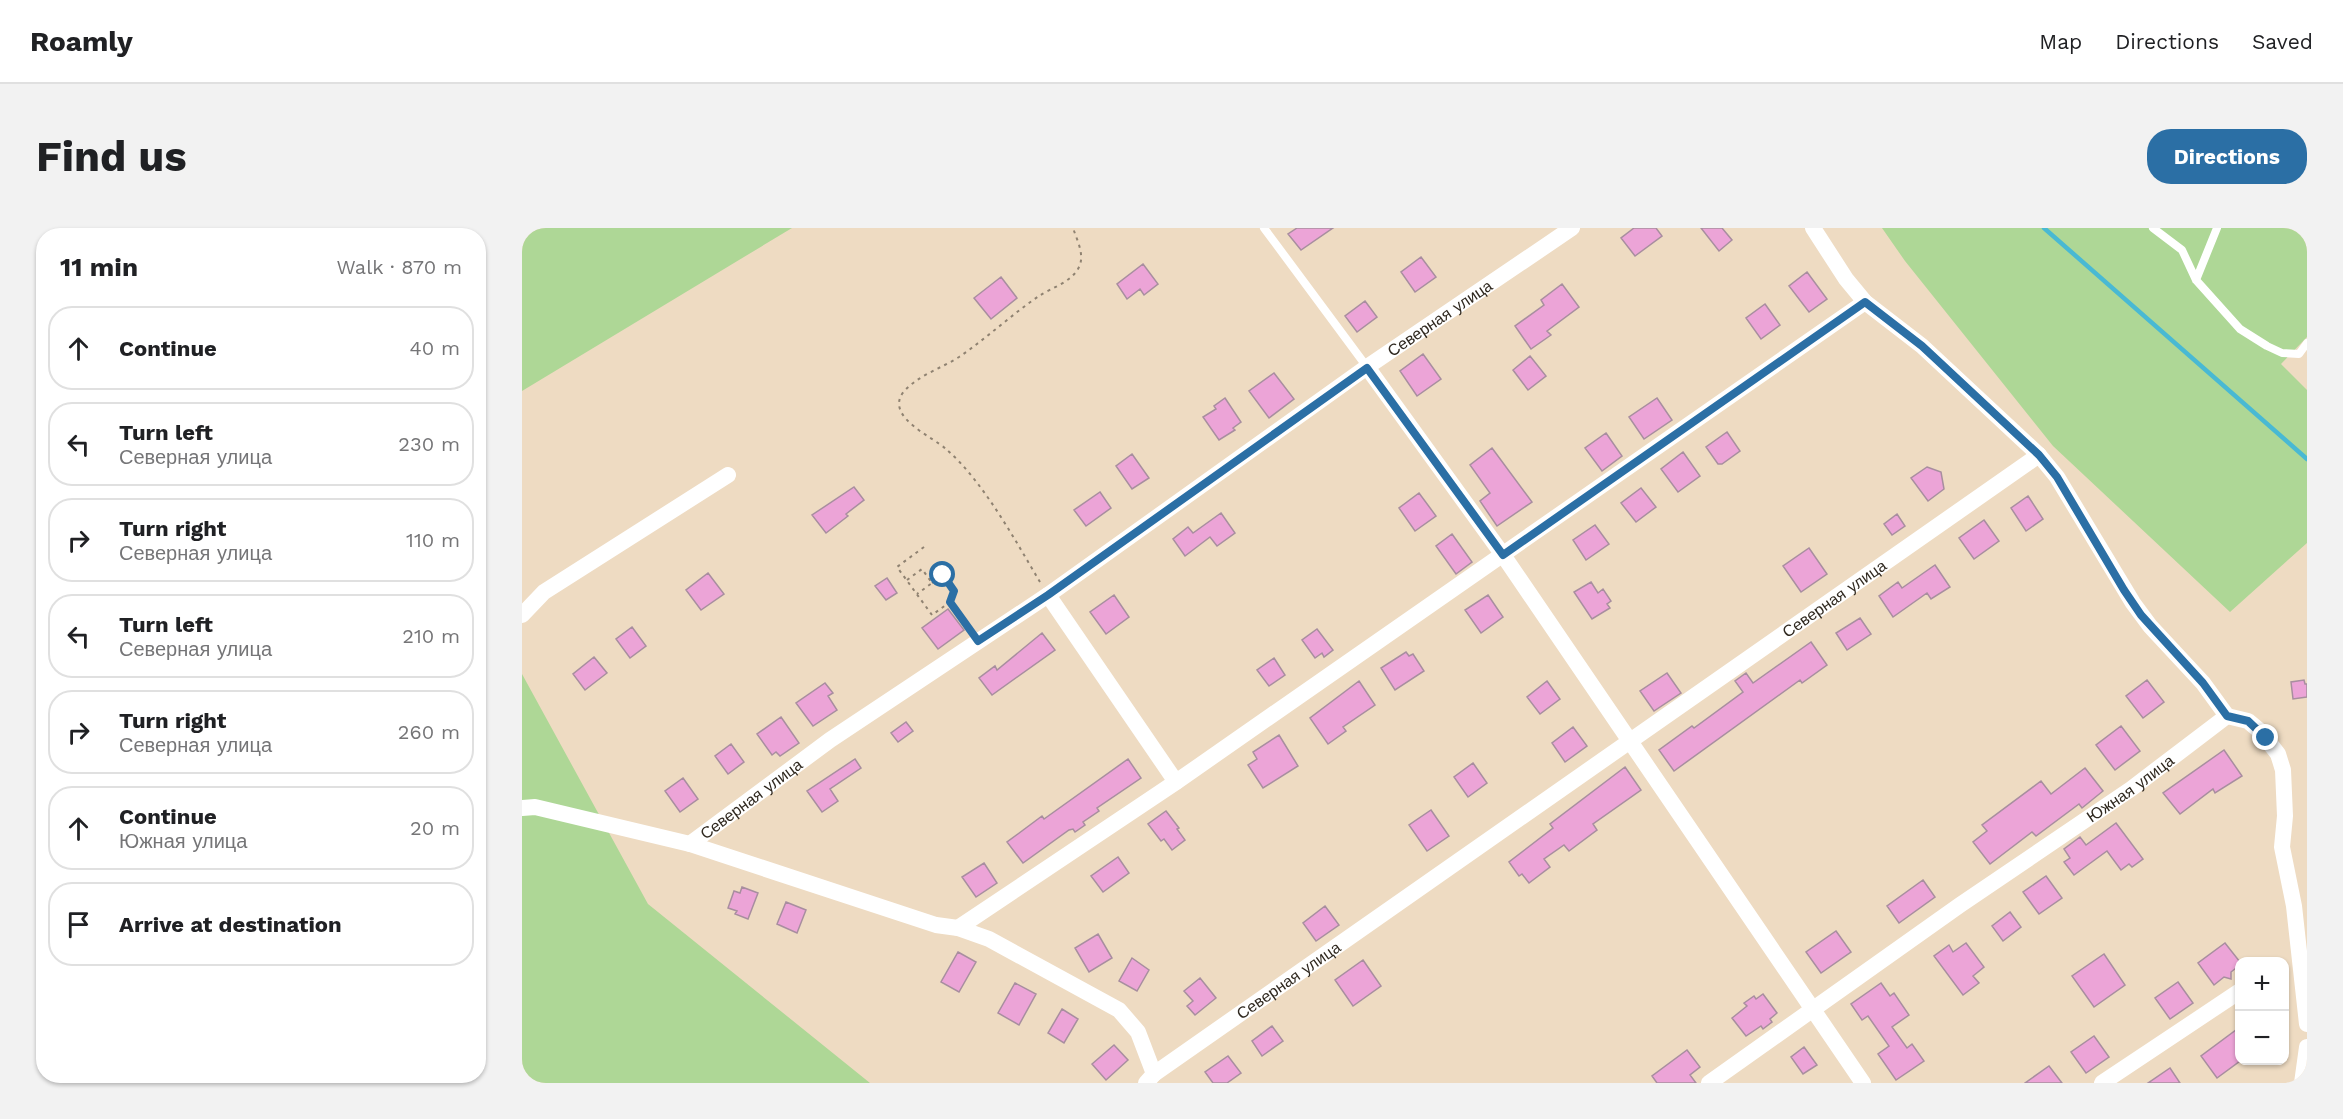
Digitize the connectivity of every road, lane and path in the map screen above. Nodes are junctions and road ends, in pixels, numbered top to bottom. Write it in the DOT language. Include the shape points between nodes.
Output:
graph roads {
  1 [pos="1073,228"];
  2 [pos="1264,228"];
  3 [pos="1572,228"];
  4 [pos="1813,228"];
  5 [pos="2153,228"];
  6 [pos="2217,228"];
  7 [pos="2196,280"];
  8 [pos="1865,302"];
  9 [pos="2307,343"];
  10 [pos="1367,368"];
  11 [pos="2039,455"];
  12 [pos="728,475"];
  13 [pos="924,547"];
  14 [pos="1503,555"];
  15 [pos="907,580"];
  16 [pos="932,583"];
  17 [pos="917,594"];
  18 [pos="1048,595"];
  19 [pos="950,602"];
  20 [pos="522,615"];
  21 [pos="978,641"];
  22 [pos="2227,716"];
  23 [pos="1630,742"];
  24 [pos="1176,782"];
  25 [pos="522,808"];
  26 [pos="690,844"];
  27 [pos="958,928"];
  28 [pos="2298,951"];
  29 [pos="2289,958"];
  30 [pos="2235,994"];
  31 [pos="1813,1010"];
  32 [pos="2307,1024"];
  33 [pos="2307,1047"];
  34 [pos="1150,1078"];
  35 [pos="1708,1083"];
  36 [pos="1863,1083"];
  37 [pos="2102,1083"];
  38 [pos="2302,1083"];
  1 -- 18 [label="path" via="1081,250 1074,274 960,356 916,382 900,399 907,421 946,449 1002,518"];
  2 -- 10 [label="lane"];
  3 -- 10 [label="street, Северная улица"];
  4 -- 8 [label="street"];
  5 -- 7 [label="lane" via="2182,250"];
  6 -- 7 [label="lane"];
  7 -- 9 [label="lane" via="2240,329 2267,346 2282,353 2299,354"];
  8 -- 11 [label="street" via="1922,346"];
  8 -- 14 [label="street"];
  10 -- 14 [label="street"];
  10 -- 18 [label="street, Северная улица"];
  11 -- 22 [label="street" via="2057,477 2133,603"];
  11 -- 23 [label="street, Северная улица"];
  12 -- 20 [label="street" via="544,592"];
  13 -- 15 [label="path" via="897,567"];
  14 -- 23 [label="street"];
  14 -- 24 [label="street"];
  15 -- 16 [label="path" via="922,569"];
  15 -- 17 [label="path"];
  16 -- 17 [label="path"];
  16 -- 19 [label="path" via="943,575 954,591"];
  17 -- 19 [label="path" via="932,615"];
  18 -- 21 [label="street, Северная улица"];
  18 -- 24 [label="street"];
  19 -- 21 [label="path"];
  21 -- 26 [label="street, Северная улица" via="830,741"];
  22 -- 28 [label="street" via="2254,725 2281,762 2285,806 2282,847"];
  22 -- 31 [label="street, Южная улица" via="2131,789"];
  23 -- 31 [label="street"];
  23 -- 34 [label="street, Северная улица"];
  24 -- 27 [label="street"];
  25 -- 26 [label="street" via="535,807"];
  26 -- 27 [label="street, Северная улица" via="936,925"];
  27 -- 34 [label="street, Северная улица" via="989,939 1119,1010 1138,1032"];
  28 -- 29 [label="street"];
  28 -- 32 [label="street"];
  30 -- 37 [label="street"];
  31 -- 35 [label="street, Южная улица"];
  31 -- 36 [label="street"];
  33 -- 38 [label="street"];
}
